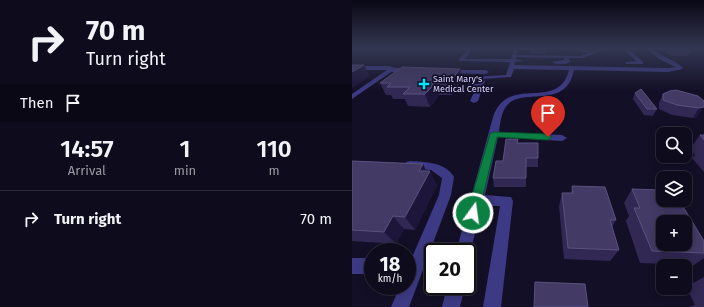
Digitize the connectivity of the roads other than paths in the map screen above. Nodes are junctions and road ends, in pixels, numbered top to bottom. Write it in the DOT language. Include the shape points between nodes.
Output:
graph roads {
  1 [pos="506,62"];
  2 [pos="522,62"];
  3 [pos="558,62"];
  4 [pos="640,62"];
  5 [pos="672,62"];
  6 [pos="618,63"];
  7 [pos="512,64"];
  8 [pos="572,68"];
  9 [pos="352,71"];
  10 [pos="388,71"];
  11 [pos="417,71"];
  12 [pos="439,72"];
  13 [pos="485,75"];
  14 [pos="480,86"];
  15 [pos="352,97"];
  16 [pos="474,102"];
  17 [pos="494,134"];
  18 [pos="562,138"];
  19 [pos="398,165"];
  20 [pos="476,200"];
  21 [pos="466,243"];
  22 [pos="416,258"];
  23 [pos="352,266"];
  24 [pos="364,266"];
  25 [pos="404,295"];
  26 [pos="454,295"];
  27 [pos="400,307"];
  28 [pos="451,307"];
  29 [pos="492,307"];
  1 -- 7 [label="lane"];
  2 -- 7 [label="lane"];
  3 -- 7 [label="lane"];
  4 -- 6 [label="lane"];
  5 -- 8 [label="lane" via="680,68"];
  7 -- 8 [label="lane"];
  7 -- 13 [label="lane" via="509,76"];
  8 -- 17 [label="lane" via="566,84 550,94 519,95 504,103 498,114"];
  9 -- 10 [label="lane"];
  10 -- 11 [label="lane"];
  10 -- 15 [label="lane"];
  12 -- 13 [label="lane"];
  13 -- 14 [label="lane"];
  13 -- 14 [label="lane" via="475,78 470,86"];
  14 -- 16 [label="lane"];
  17 -- 18 [label="lane"];
  17 -- 20 [label="lane"];
  19 -- 22 [label="lane" via="441,169 448,177 445,195"];
  20 -- 21 [label="lane"];
  20 -- 29 [label="lane" via="507,201"];
  23 -- 24 [label="lane"];
  25 -- 27 [label="lane"];
  26 -- 28 [label="lane"];
}
